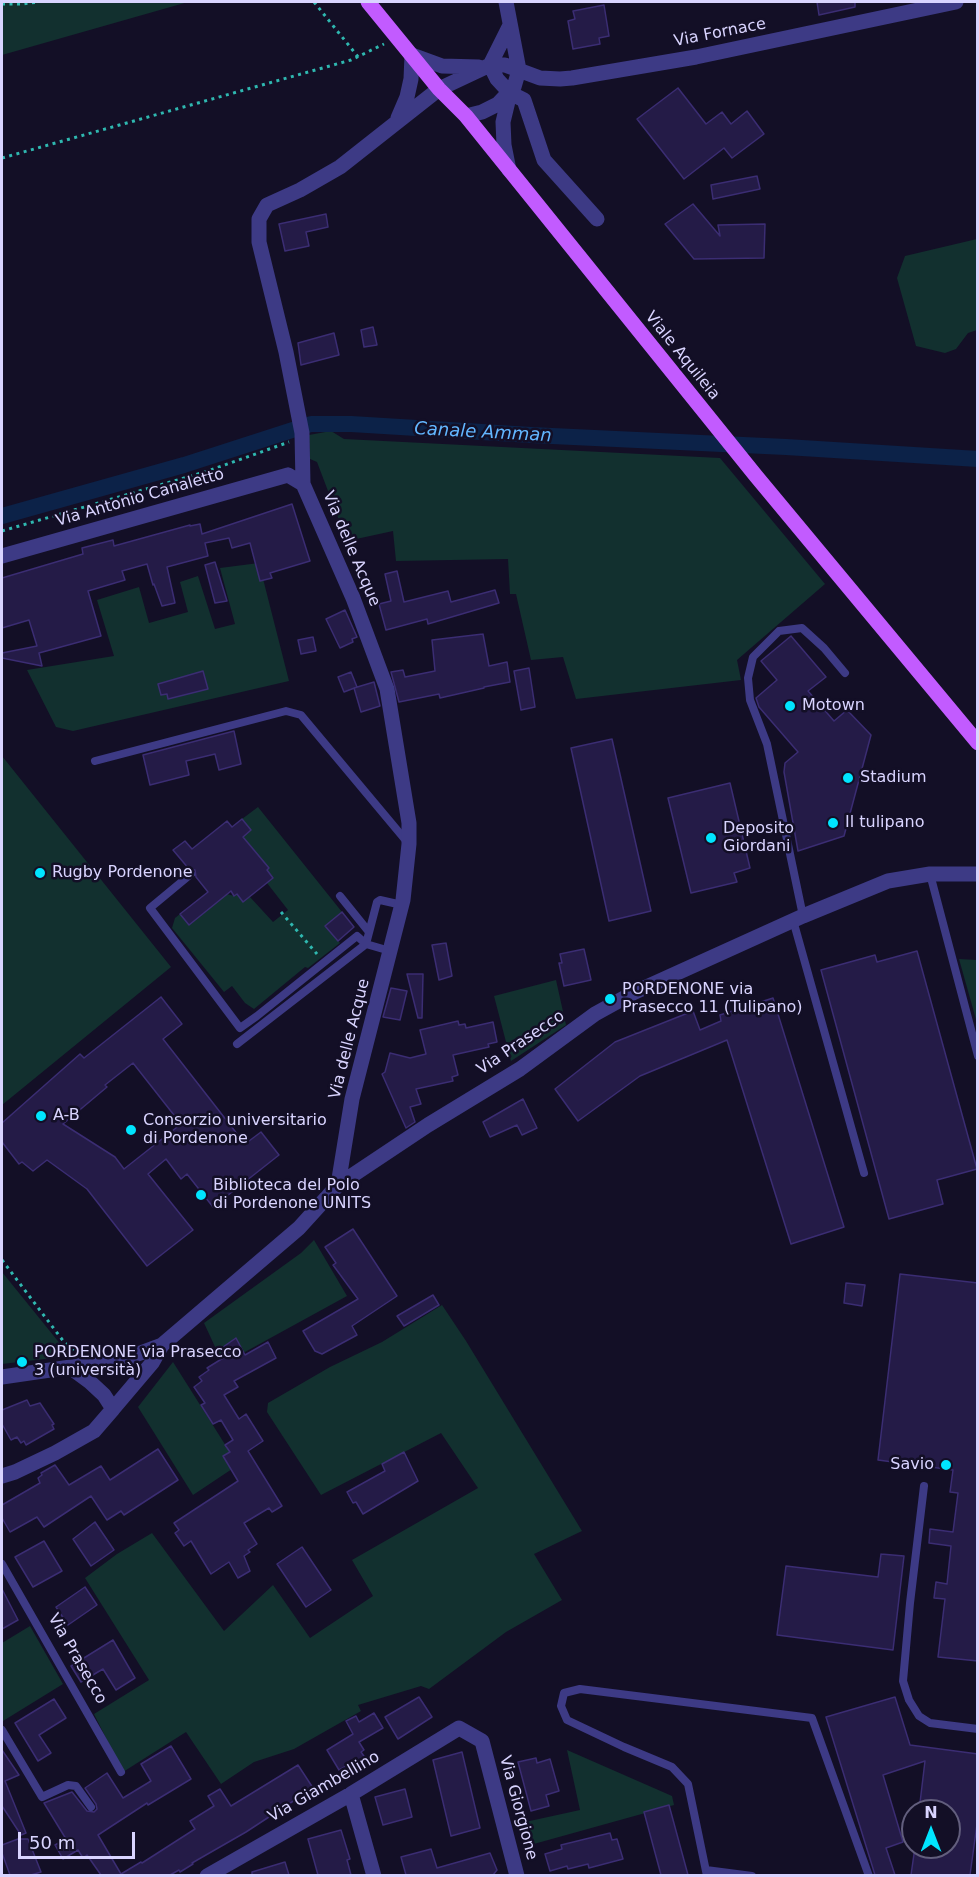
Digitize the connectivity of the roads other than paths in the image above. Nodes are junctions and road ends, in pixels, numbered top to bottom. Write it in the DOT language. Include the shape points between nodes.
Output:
graph roads {
  1 [pos="368,2"];
  2 [pos="506,2"];
  3 [pos="956,2"];
  4 [pos="510,25"];
  5 [pos="412,55"];
  6 [pos="487,66"];
  7 [pos="519,70"];
  8 [pos="560,79"];
  9 [pos="439,89"];
  10 [pos="510,93"];
  11 [pos="466,116"];
  12 [pos="394,124"];
  13 [pos="509,170"];
  14 [pos="597,219"];
  15 [pos="302,438"];
  16 [pos="288,475"];
  17 [pos="303,484"];
  18 [pos="2,556"];
  19 [pos="845,673"];
  20 [pos="975,738"];
  21 [pos="95,761"];
  22 [pos="409,844"];
  23 [pos="978,863"];
  24 [pos="957,872"];
  25 [pos="191,874"];
  26 [pos="930,874"];
  27 [pos="978,874"];
  28 [pos="340,896"];
  29 [pos="402,903"];
  30 [pos="798,918"];
  31 [pos="369,932"];
  32 [pos="366,944"];
  33 [pos="390,951"];
  34 [pos="237,1044"];
  35 [pos="978,1056"];
  36 [pos="864,1173"];
  37 [pos="338,1185"];
  38 [pos="162,1345"];
  39 [pos="76,1367"];
  40 [pos="2,1377"];
  41 [pos="113,1409"];
  42 [pos="2,1476"];
  43 [pos="924,1486"];
  44 [pos="2,1564"];
  45 [pos="459,1728"];
  46 [pos="978,1729"];
  47 [pos="2,1730"];
  48 [pos="121,1772"];
  49 [pos="351,1794"];
  50 [pos="91,1807"];
  51 [pos="707,1873"];
  52 [pos="207,1875"];
  53 [pos="374,1875"];
  54 [pos="517,1875"];
  55 [pos="752,1875"];
  56 [pos="869,1875"];
  1 -- 5 [label="main road, Viale Aquileia"];
  2 -- 4 [label="street"];
  3 -- 8 [label="street, Via Fornace" via="696,57"];
  4 -- 6 [label="street"];
  4 -- 7 [label="street"];
  5 -- 6 [label="street, Via Fornace" via="442,66"];
  5 -- 9 [label="main road, Viale Aquileia"];
  5 -- 12 [label="street" via="407,98"];
  6 -- 7 [label="street, Via Fornace" via="506,65"];
  6 -- 9 [label="street"];
  6 -- 10 [label="street"];
  7 -- 8 [label="street, Via Fornace" via="540,78"];
  7 -- 10 [label="street"];
  8 -- 10 [label="street"];
  9 -- 11 [label="main road, Viale Aquileia"];
  9 -- 12 [label="street"];
  10 -- 11 [label="street" via="498,104"];
  10 -- 13 [label="street" via="503,122"];
  10 -- 14 [label="street" via="524,100 544,160"];
  11 -- 13 [label="main road, Viale Aquileia"];
  12 -- 15 [label="street" via="340,167 267,205 259,219 259,242"];
  13 -- 20 [label="main road, Viale Aquileia" via="756,476"];
  15 -- 16 [label="street"];
  15 -- 17 [label="street"];
  16 -- 17 [label="street, Via delle Acque"];
  16 -- 18 [label="street, Via Antonio Canaletto"];
  17 -- 22 [label="street, Via delle Acque" via="353,598 387,689 407,802"];
  19 -- 30 [label="lane" via="802,628 779,631 753,657 748,678 750,700 767,744"];
  21 -- 22 [label="lane" via="286,711 301,715"];
  22 -- 29 [label="street, Via delle Acque"];
  23 -- 24 [label="street, Via Prasecco"];
  24 -- 26 [label="street, Via Prasecco"];
  24 -- 27 [label="street, Via Prasecco"];
  25 -- 32 [label="lane" via="150,908 240,1028 357,936"];
  26 -- 30 [label="street, Via Prasecco" via="888,881"];
  26 -- 35 [label="lane"];
  28 -- 31 [label="lane"];
  29 -- 31 [label="lane" via="377,902"];
  29 -- 33 [label="street, Via delle Acque"];
  30 -- 36 [label="lane"];
  30 -- 37 [label="street, Via Prasecco" via="595,1014 520,1069"];
  31 -- 32 [label="lane"];
  32 -- 33 [label="lane"];
  32 -- 34 [label="lane"];
  33 -- 37 [label="street, Via delle Acque" via="352,1100"];
  37 -- 38 [label="street, Via Prasecco" via="299,1228"];
  38 -- 39 [label="street, Via Prasecco" via="127,1358"];
  38 -- 41 [label="street, Via Prasecco" via="152,1363"];
  39 -- 40 [label="street, Via Prasecco"];
  39 -- 41 [label="street"];
  41 -- 42 [label="street, Via Prasecco" via="94,1431"];
  43 -- 46 [label="lane" via="903,1681 909,1700 925,1720"];
  44 -- 48 [label="lane, Via Prasecco"];
  45 -- 49 [label="street, Via Giambellino"];
  45 -- 54 [label="street, Via Giorgione" via="482,1741"];
  47 -- 50 [label="lane" via="42,1797 68,1785 76,1786"];
  49 -- 52 [label="street, Via Giambellino"];
  49 -- 53 [label="street"];
  51 -- 55 [label="lane"];
  51 -- 56 [label="lane" via="688,1784 672,1767 567,1720 561,1706 564,1693 580,1689 812,1718"];
}
